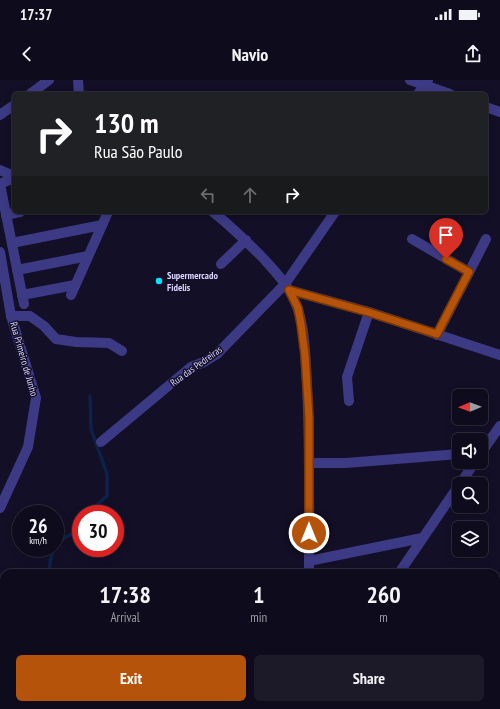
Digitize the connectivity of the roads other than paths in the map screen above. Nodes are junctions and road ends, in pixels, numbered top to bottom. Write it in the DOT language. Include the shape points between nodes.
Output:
graph roads {
  1 [pos="49,80"];
  2 [pos="78,80"];
  3 [pos="410,80"];
  4 [pos="426,82"];
  5 [pos="33,92"];
  6 [pos="79,92"];
  7 [pos="419,92"];
  8 [pos="446,92"];
  9 [pos="12,106"];
  10 [pos="488,108"];
  11 [pos="500,112"];
  12 [pos="0,115"];
  13 [pos="0,170"];
  14 [pos="12,176"];
  15 [pos="12,178"];
  16 [pos="0,184"];
  17 [pos="12,214"];
  18 [pos="107,214"];
  19 [pos="215,214"];
  20 [pos="335,214"];
  21 [pos="6,215"];
  22 [pos="102,225"];
  23 [pos="412,239"];
  24 [pos="486,239"];
  25 [pos="246,240"];
  26 [pos="12,243"];
  27 [pos="0,252"];
  28 [pos="88,256"];
  29 [pos="221,264"];
  30 [pos="17,270"];
  31 [pos="469,272"];
  32 [pos="75,286"];
  33 [pos="287,287"];
  34 [pos="71,295"];
  35 [pos="368,312"];
  36 [pos="11,316"];
  37 [pos="437,334"];
  38 [pos="122,350"];
  39 [pos="500,356"];
  40 [pos="349,401"];
  41 [pos="500,426"];
  42 [pos="101,442"];
  43 [pos="488,442"];
  44 [pos="452,455"];
  45 [pos="309,463"];
  46 [pos="452,494"];
  47 [pos="0,508"];
  48 [pos="422,538"];
  49 [pos="309,561"];
  50 [pos="309,569"];
  51 [pos="401,569"];
  1 -- 5 [label="street"];
  2 -- 6 [label="street"];
  3 -- 4 [label="street"];
  4 -- 7 [label="street"];
  4 -- 8 [label="street"];
  9 -- 12 [label="street"];
  10 -- 11 [label="street"];
  13 -- 14 [label="street"];
  15 -- 16 [label="street"];
  16 -- 21 [label="street"];
  17 -- 21 [label="street"];
  18 -- 22 [label="street"];
  19 -- 25 [label="street"];
  20 -- 33 [label="street, Rua das Pedreiras"];
  21 -- 26 [label="street"];
  22 -- 26 [label="street"];
  22 -- 28 [label="street"];
  23 -- 31 [label="street"];
  24 -- 31 [label="street"];
  25 -- 29 [label="street"];
  25 -- 33 [label="street"];
  26 -- 30 [label="street"];
  27 -- 36 [label="street, Rua Primeiro de Junho"];
  28 -- 30 [label="street"];
  28 -- 32 [label="street"];
  30 -- 32 [label="street" via="23,299"];
  31 -- 37 [label="street"];
  32 -- 34 [label="street"];
  33 -- 35 [label="street"];
  33 -- 42 [label="street, Rua das Pedreiras" via="217,354 191,367"];
  33 -- 45 [label="street" via="298,308 305,355"];
  35 -- 37 [label="street"];
  35 -- 40 [label="street" via="347,377"];
  36 -- 38 [label="street" via="30,316 56,339 109,343"];
  36 -- 47 [label="street, Rua Primeiro de Junho" via="36,398 28,447"];
  37 -- 39 [label="street"];
  41 -- 43 [label="street"];
  44 -- 45 [label="street"];
  45 -- 49 [label="street"];
  46 -- 48 [label="street"];
  48 -- 49 [label="street"];
  48 -- 51 [label="street"];
  49 -- 50 [label="street"];
}
